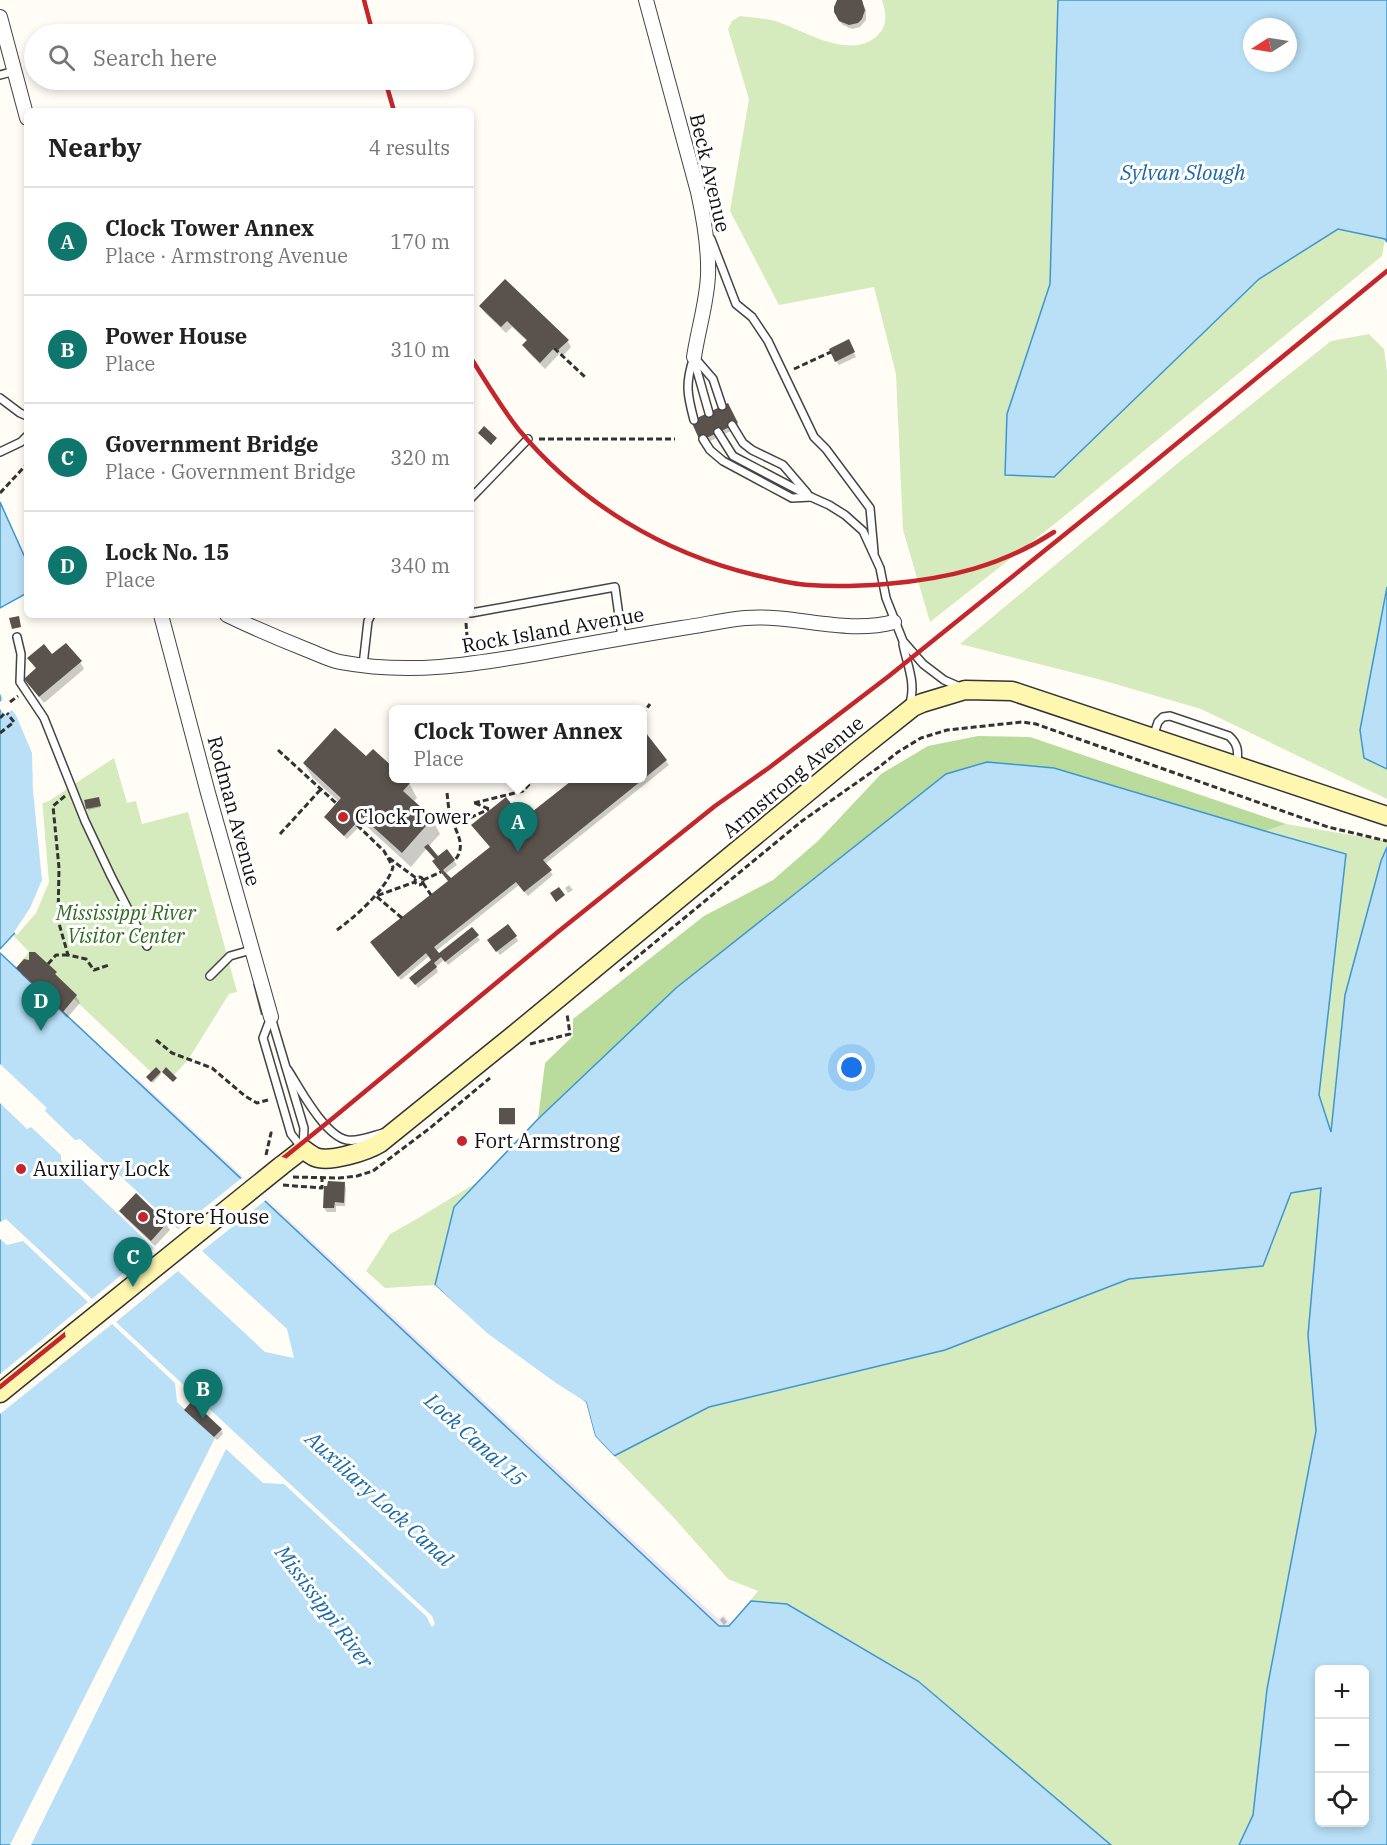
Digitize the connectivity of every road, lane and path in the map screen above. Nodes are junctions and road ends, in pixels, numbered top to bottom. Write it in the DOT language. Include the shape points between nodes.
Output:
graph roads {
  1 [pos="646,0"];
  2 [pos="0,17"];
  3 [pos="15,71"];
  4 [pos="0,75"];
  5 [pos="24,108"];
  6 [pos="703,217"];
  7 [pos="554,348"];
  8 [pos="831,352"];
  9 [pos="694,357"];
  10 [pos="784,374"];
  11 [pos="585,376"];
  12 [pos="0,398"];
  13 [pos="722,406"];
  14 [pos="709,413"];
  15 [pos="24,415"];
  16 [pos="694,420"];
  17 [pos="732,425"];
  18 [pos="718,432"];
  19 [pos="24,439"];
  20 [pos="528,439"];
  21 [pos="675,439"];
  22 [pos="703,439"];
  23 [pos="0,452"];
  24 [pos="24,467"];
  25 [pos="0,493"];
  26 [pos="474,495"];
  27 [pos="811,497"];
  28 [pos="874,552"];
  29 [pos="474,612"];
  30 [pos="162,618"];
  31 [pos="233,618"];
  32 [pos="370,618"];
  33 [pos="465,618"];
  34 [pos="894,622"];
  35 [pos="17,637"];
  36 [pos="622,638"];
  37 [pos="903,641"];
  38 [pos="468,652"];
  39 [pos="363,665"];
  40 [pos="965,690"];
  41 [pos="17,697"];
  42 [pos="10,702"];
  43 [pos="650,704"];
  44 [pos="647,708"];
  45 [pos="907,712"];
  46 [pos="0,718"];
  47 [pos="0,733"];
  48 [pos="1153,738"];
  49 [pos="278,750"];
  50 [pos="1237,766"];
  51 [pos="530,783"];
  52 [pos="73,789"];
  53 [pos="321,789"];
  54 [pos="447,793"];
  55 [pos="336,803"];
  56 [pos="1387,816"];
  57 [pos="356,824"];
  58 [pos="454,825"];
  59 [pos="280,834"];
  60 [pos="1387,841"];
  61 [pos="387,856"];
  62 [pos="455,861"];
  63 [pos="441,872"];
  64 [pos="416,880"];
  65 [pos="423,882"];
  66 [pos="430,894"];
  67 [pos="402,918"];
  68 [pos="337,930"];
  69 [pos="147,946"];
  70 [pos="251,950"];
  71 [pos="68,955"];
  72 [pos="48,964"];
  73 [pos="109,965"];
  74 [pos="210,976"];
  75 [pos="612,978"];
  76 [pos="567,1014"];
  77 [pos="271,1017"];
  78 [pos="539,1036"];
  79 [pos="156,1040"];
  80 [pos="530,1044"];
  81 [pos="522,1050"];
  82 [pos="288,1070"];
  83 [pos="490,1078"];
  84 [pos="268,1100"];
  85 [pos="398,1130"];
  86 [pos="275,1133"];
  87 [pos="303,1149"];
  88 [pos="279,1166"];
  89 [pos="322,1177"];
  90 [pos="290,1185"];
  91 [pos="0,1393"];
  1 -- 6 [label="street, Beck Avenue"];
  2 -- 3 [label="street"];
  3 -- 4 [label="lane"];
  3 -- 5 [label="street"];
  6 -- 9 [label="street, Beck Avenue" via="708,277"];
  6 -- 10 [label="lane" via="736,304 752,317"];
  7 -- 11 [label="path"];
  8 -- 10 [label="path"];
  9 -- 13 [label="lane" via="712,379"];
  9 -- 14 [label="lane"];
  9 -- 16 [label="lane" via="687,394"];
  10 -- 28 [label="lane" via="814,437 870,508"];
  12 -- 15 [label="lane"];
  17 -- 27 [label="lane" via="743,443 783,465"];
  18 -- 27 [label="lane" via="733,456"];
  19 -- 23 [label="lane"];
  20 -- 21 [label="path"];
  20 -- 26 [label="lane"];
  22 -- 27 [label="lane" via="723,460 782,493 792,498"];
  24 -- 25 [label="path"];
  27 -- 28 [label="lane" via="845,515 863,531"];
  28 -- 34 [label="lane"];
  29 -- 36 [label="lane" via="615,588"];
  30 -- 70 [label="street, Rodman Avenue"];
  31 -- 39 [label="street, Rock Island Avenue" via="337,661"];
  32 -- 39 [label="lane"];
  33 -- 38 [label="path"];
  34 -- 36 [label="street, Rock Island Avenue" via="847,627 746,618"];
  34 -- 37 [label="lane"];
  35 -- 52 [label="lane" via="20,682 44,718"];
  36 -- 39 [label="street, Rock Island Avenue" via="460,666 403,669"];
  37 -- 40 [label="lane" via="930,669"];
  37 -- 45 [label="lane" via="913,683"];
  40 -- 45 [label="street, Armstrong Avenue" via="922,703"];
  40 -- 48 [label="street, Armstrong Avenue" via="1012,691"];
  41 -- 42 [label="path"];
  43 -- 44 [label="path"];
  45 -- 85 [label="street, Armstrong Avenue"];
  46 -- 47 [label="path" via="6,714 14,722"];
  48 -- 50 [label="street, Armstrong Avenue"];
  48 -- 50 [label="lane" via="1163,717 1209,729 1235,741"];
  49 -- 53 [label="path"];
  50 -- 56 [label="street, Armstrong Avenue"];
  51 -- 58 [label="path" via="523,791 474,802 489,809"];
  52 -- 69 [label="lane"];
  52 -- 71 [label="path" via="53,806 59,868 58,920"];
  53 -- 55 [label="path"];
  53 -- 59 [label="path"];
  54 -- 58 [label="path"];
  57 -- 61 [label="path"];
  58 -- 62 [label="path" via="461,847"];
  60 -- 75 [label="path" via="1328,826 1036,724 947,730 921,738 898,752 802,821"];
  61 -- 64 [label="path"];
  61 -- 68 [label="path" via="393,867 390,877 355,917"];
  63 -- 65 [label="path"];
  64 -- 65 [label="path" via="419,885"];
  64 -- 67 [label="path" via="376,896"];
  65 -- 66 [label="path"];
  70 -- 74 [label="lane" via="230,956"];
  70 -- 77 [label="street, Rodman Avenue"];
  71 -- 72 [label="path" via="56,956"];
  71 -- 73 [label="path" via="86,959 94,970"];
  76 -- 80 [label="path" via="570,1035"];
  77 -- 82 [label="lane, Rodman Avenue"];
  77 -- 87 [label="lane, Rodman Avenue" via="263,1038 291,1134"];
  78 -- 80 [label="path"];
  79 -- 84 [label="path" via="172,1053 212,1068 245,1096 257,1102"];
  80 -- 81 [label="path"];
  82 -- 85 [label="lane, Rodman Avenue" via="323,1122 338,1137 354,1140"];
  82 -- 87 [label="lane, Rodman Avenue" via="304,1128"];
  83 -- 89 [label="path" via="373,1171 348,1177"];
  85 -- 87 [label="street, Armstrong Avenue" via="374,1147 329,1159 314,1157"];
  86 -- 88 [label="path" via="271,1133"];
  87 -- 88 [label="street"];
  88 -- 89 [label="path"];
  88 -- 91 [label="street, bridge"];
  89 -- 90 [label="path" via="322,1188"];
}
